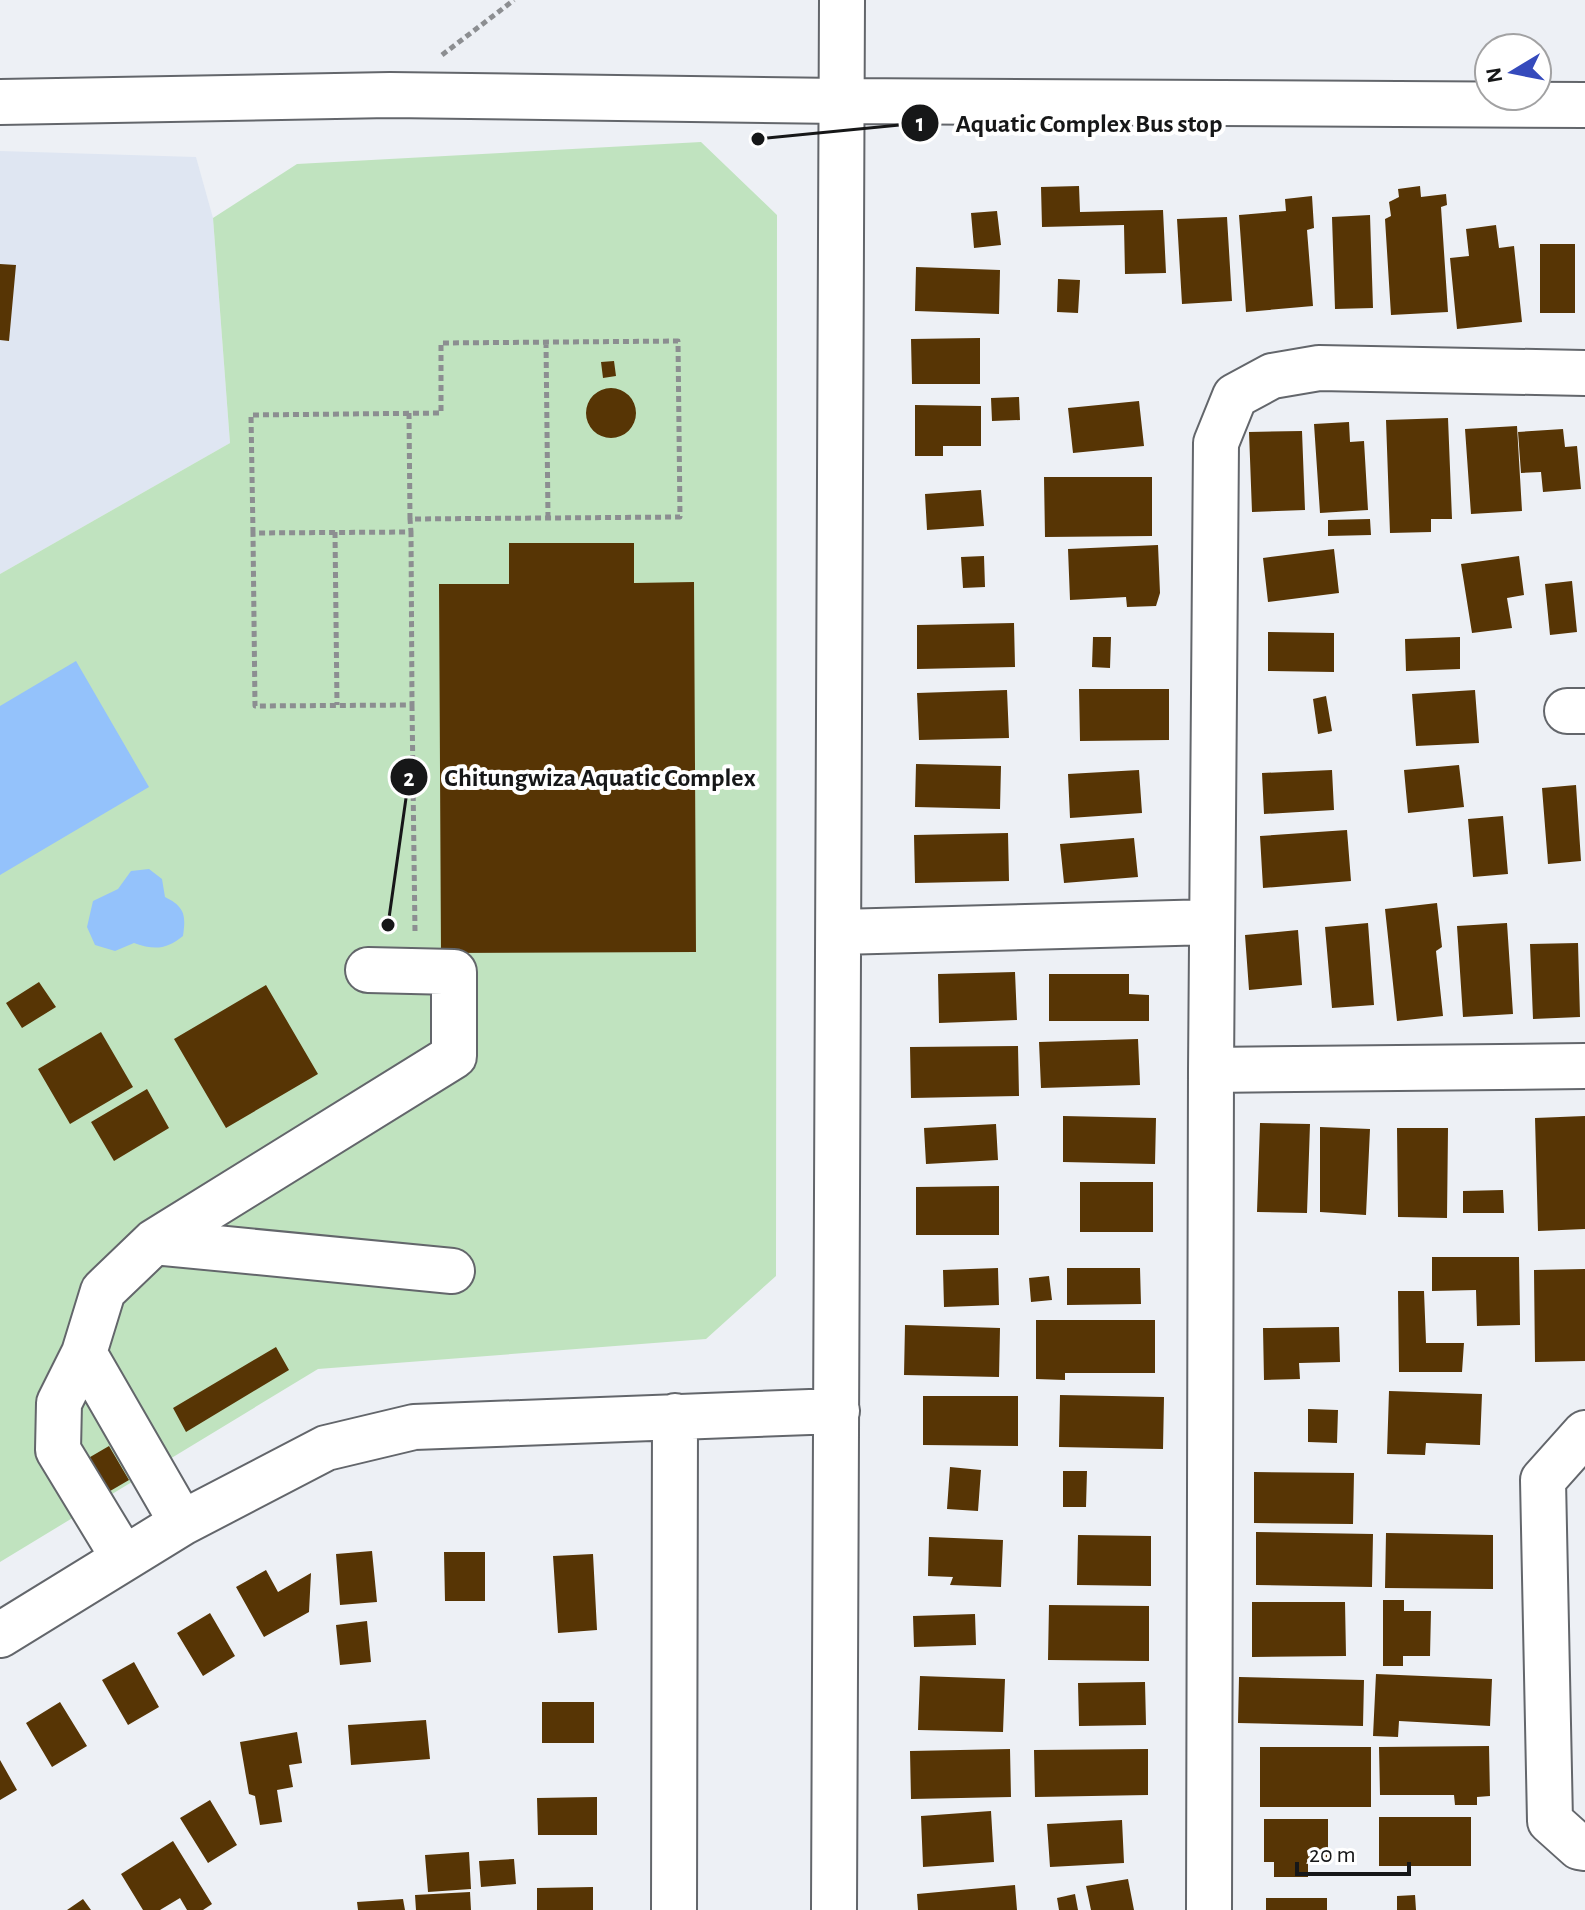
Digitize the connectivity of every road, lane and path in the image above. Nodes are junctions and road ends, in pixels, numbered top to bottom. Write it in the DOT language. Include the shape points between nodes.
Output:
graph roads {
  1 [pos="514,0"];
  2 [pos="842,0"];
  3 [pos="440,57"];
  4 [pos="840,101"];
  5 [pos="0,102"];
  6 [pos="1585,105"];
  7 [pos="546,342"];
  8 [pos="1585,373"];
  9 [pos="409,413"];
  10 [pos="548,518"];
  11 [pos="410,519"];
  12 [pos="335,532"];
  13 [pos="411,532"];
  14 [pos="253,533"];
  15 [pos="337,705"];
  16 [pos="412,705"];
  17 [pos="1212,922"];
  18 [pos="839,932"];
  19 [pos="368,970"];
  20 [pos="415,971"];
  21 [pos="1585,1066"];
  22 [pos="1211,1070"];
  23 [pos="154,1242"];
  24 [pos="452,1271"];
  25 [pos="84,1353"];
  26 [pos="837,1411"];
  27 [pos="675,1416"];
  28 [pos="1585,1433"];
  29 [pos="182,1523"];
  30 [pos="123,1557"];
  31 [pos="0,1635"];
  32 [pos="1585,1848"];
  33 [pos="674,1910"];
  34 [pos="834,1910"];
  35 [pos="1209,1910"];
  1 -- 3 [label="path"];
  2 -- 4 [label="street"];
  4 -- 5 [label="street" via="390,95"];
  4 -- 6 [label="street"];
  4 -- 18 [label="street"];
  7 -- 9 [label="path" via="441,343 441,413"];
  7 -- 10 [label="path"];
  7 -- 10 [label="path" via="678,341 680,437 680,517"];
  8 -- 17 [label="street" via="1319,368 1272,376 1235,396 1216,443"];
  9 -- 11 [label="path"];
  9 -- 14 [label="path" via="251,415"];
  10 -- 11 [label="path"];
  11 -- 13 [label="path"];
  12 -- 13 [label="path"];
  12 -- 14 [label="path"];
  12 -- 15 [label="path"];
  13 -- 16 [label="path"];
  14 -- 15 [label="path" via="255,706"];
  15 -- 16 [label="path"];
  16 -- 20 [label="path"];
  17 -- 18 [label="street"];
  17 -- 22 [label="street"];
  18 -- 26 [label="street"];
  19 -- 20 [label="street"];
  20 -- 23 [label="street" via="454,972 454,1056"];
  21 -- 22 [label="street"];
  22 -- 35 [label="street"];
  23 -- 24 [label="street"];
  23 -- 25 [label="street" via="103,1291"];
  25 -- 29 [label="street"];
  25 -- 30 [label="street" via="59,1403 58,1450"];
  26 -- 27 [label="street"];
  26 -- 34 [label="street"];
  27 -- 29 [label="street" via="414,1427 326,1448"];
  27 -- 33 [label="street"];
  28 -- 32 [label="street" via="1543,1480 1550,1821"];
  29 -- 30 [label="street"];
  30 -- 31 [label="street"];
}
